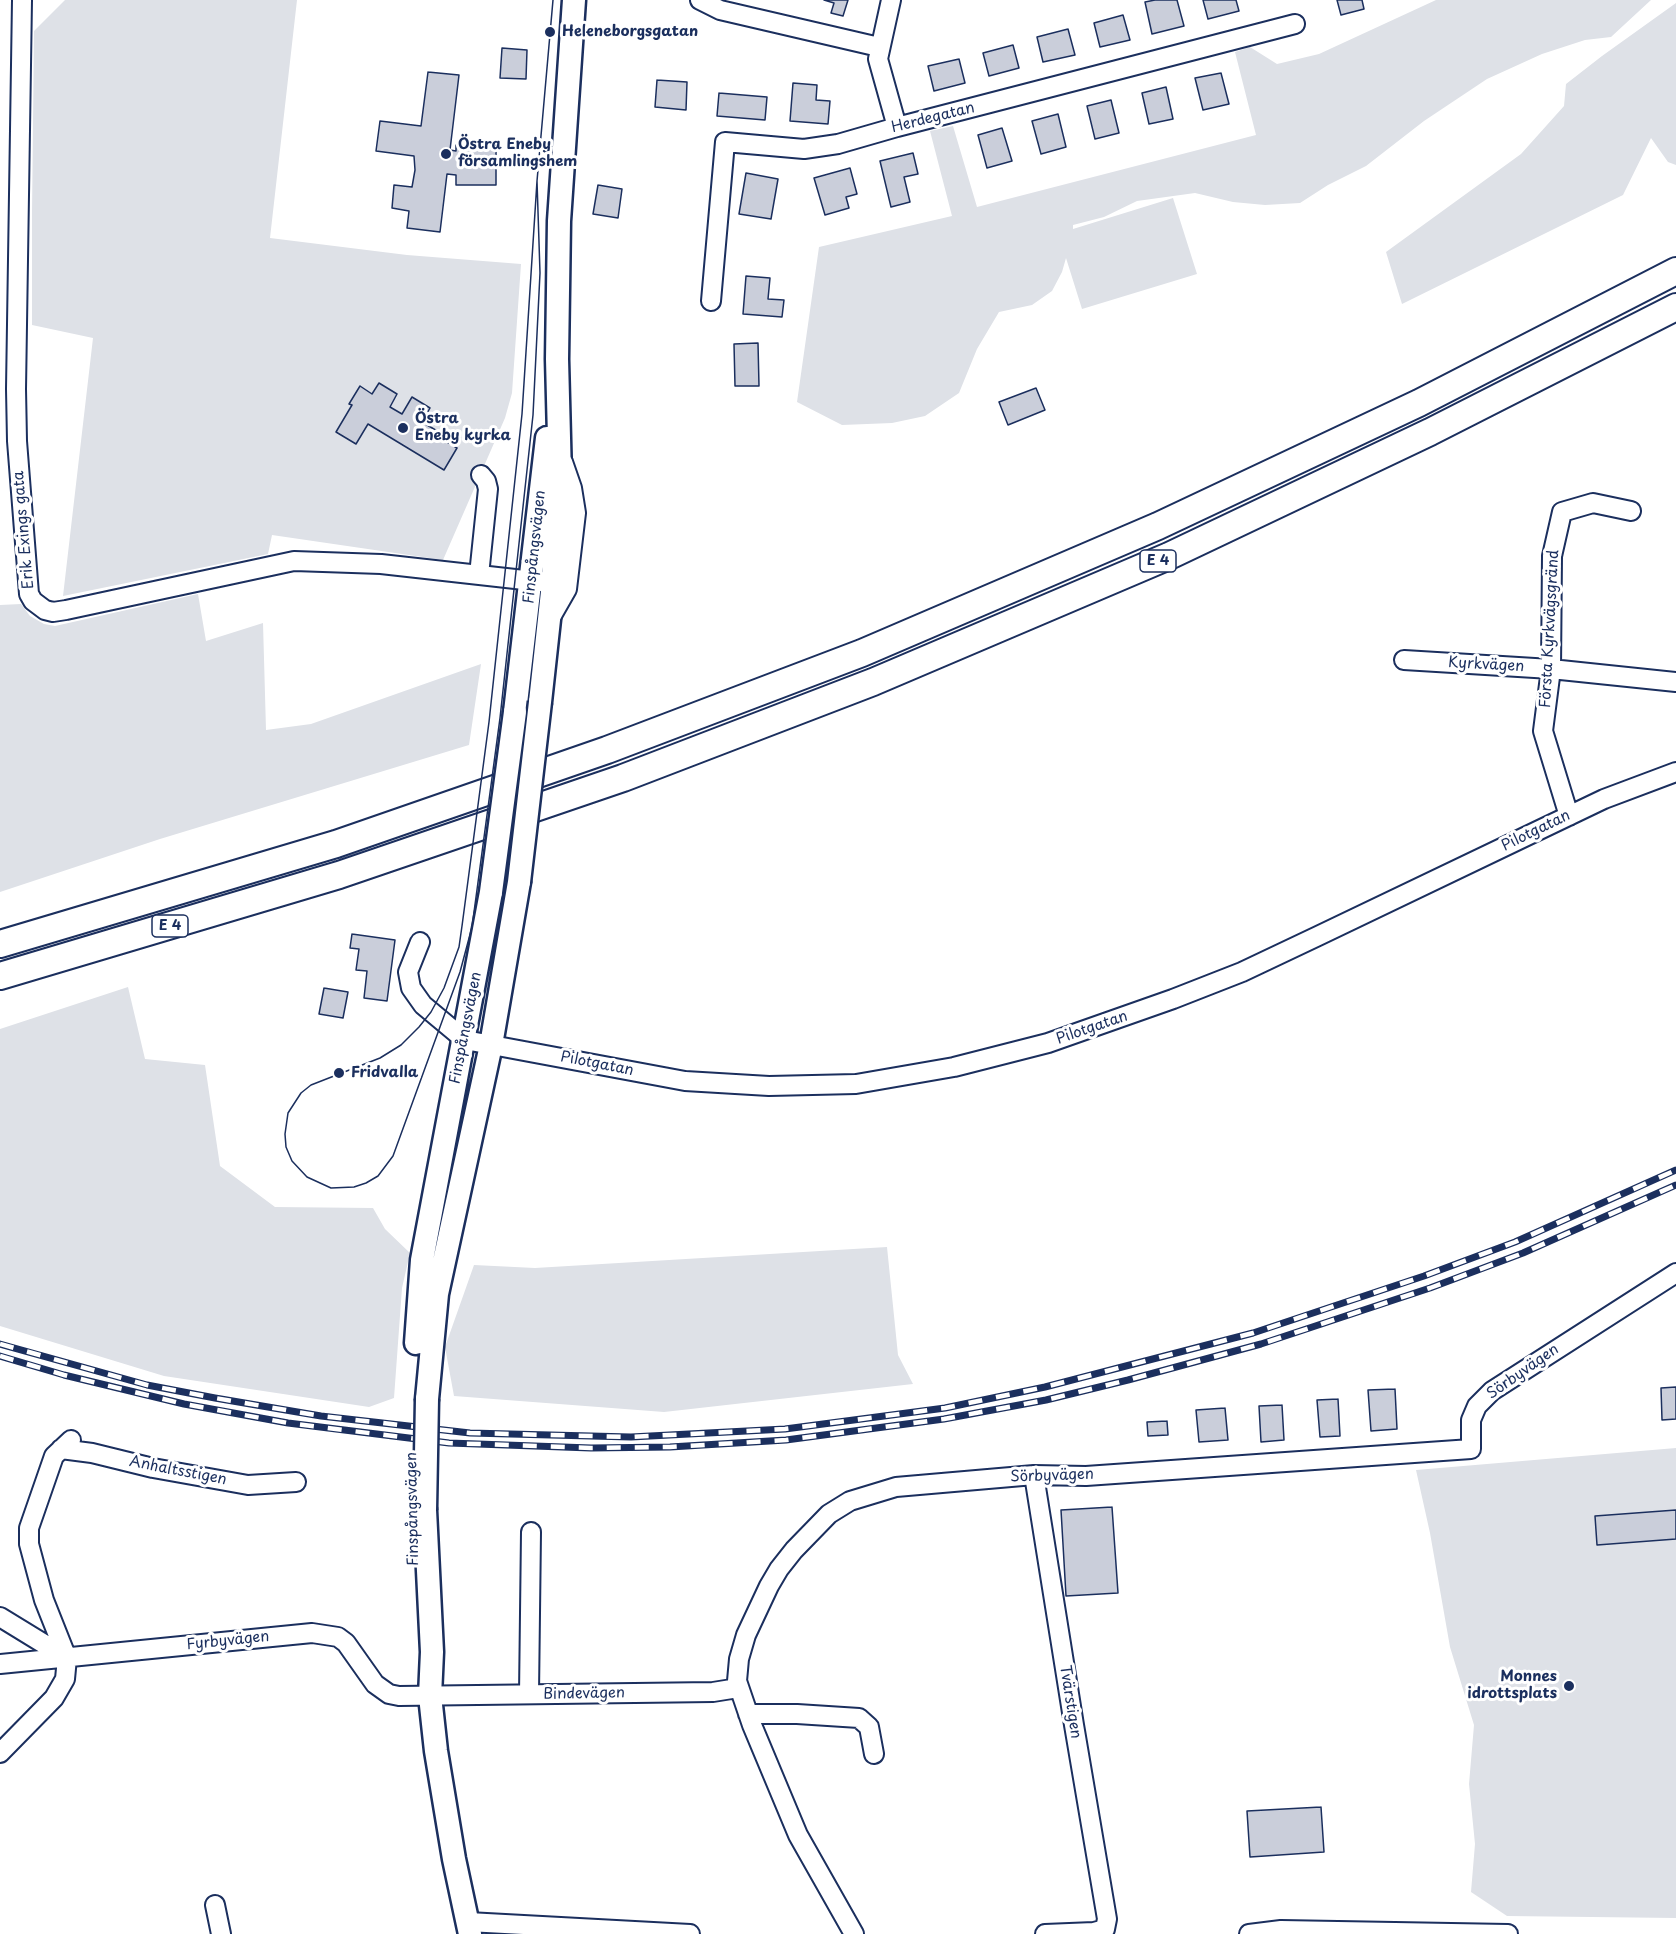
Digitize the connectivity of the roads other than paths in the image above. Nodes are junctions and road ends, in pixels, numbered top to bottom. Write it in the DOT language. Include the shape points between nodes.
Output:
graph roads {
  1 [pos="22,0"];
  2 [pos="574,0"];
  3 [pos="700,0"];
  4 [pos="891,0"];
  5 [pos="1295,24"];
  6 [pos="879,47"];
  7 [pos="897,127"];
  8 [pos="1676,271"];
  9 [pos="711,302"];
  10 [pos="1676,306"];
  11 [pos="557,359"];
  12 [pos="8,389"];
  13 [pos="559,453"];
  14 [pos="481,475"];
  15 [pos="1631,511"];
  16 [pos="479,575"];
  17 [pos="542,582"];
  18 [pos="549,621"];
  19 [pos="1404,660"];
  20 [pos="1551,669"];
  21 [pos="1676,682"];
  22 [pos="1676,772"];
  23 [pos="1569,816"];
  24 [pos="420,942"];
  25 [pos="0,944"];
  26 [pos="0,976"];
  27 [pos="465,1040"];
  28 [pos="491,1045"];
  29 [pos="1676,1273"];
  30 [pos="419,1401"];
  31 [pos="1034,1475"];
  32 [pos="296,1482"];
  33 [pos="531,1532"];
  34 [pos="0,1617"];
  35 [pos="67,1658"];
  36 [pos="0,1664"];
  37 [pos="738,1688"];
  38 [pos="530,1695"];
  39 [pos="430,1696"];
  40 [pos="748,1714"];
  41 [pos="0,1753"];
  42 [pos="874,1754"];
  43 [pos="215,1905"];
  44 [pos="469,1928"];
  45 [pos="221,1934"];
  46 [pos="682,1934"];
  47 [pos="690,1934"];
  48 [pos="854,1934"];
  49 [pos="1045,1934"];
  50 [pos="1249,1934"];
  51 [pos="1455,1934"];
  52 [pos="1508,1934"];
  1 -- 12 [label="street, Erik Exings gata"];
  2 -- 11 [label="main road, Finspångsvägen" via="559,221"];
  3 -- 6 [label="street" via="720,10"];
  4 -- 6 [label="street"];
  5 -- 7 [label="street, Herdegatan"];
  6 -- 7 [label="street" via="878,59"];
  7 -- 9 [label="street, Herdegatan" via="804,149 725,142"];
  8 -- 25 [label="highway, E 4" via="1419,403 1189,511 862,653 607,750 336,844"];
  10 -- 26 [label="highway, E 4" via="1430,432 1169,556 873,681 623,778 350,871"];
  11 -- 13 [label="main road, Finspångsvägen"];
  11 -- 17 [label="main road, Finspångsvägen"];
  12 -- 16 [label="street, Erik Exings gata" via="17,441 29,594 45,610 66,610 294,561 381,564"];
  13 -- 17 [label="main road, Finspångsvägen" via="560,477"];
  13 -- 18 [label="street" via="576,513 567,589"];
  14 -- 16 [label="street" via="488,489"];
  15 -- 20 [label="street, Första Kyrkvägsgränd" via="1593,503 1562,512 1552,556"];
  16 -- 17 [label="street, Erik Exings gata"];
  17 -- 18 [label="main road, Finspångsvägen"];
  17 -- 27 [label="main road, Finspångsvägen, bridge" via="515,712 491,892"];
  18 -- 28 [label="main road, Finspångsvägen, bridge" via="519,882"];
  19 -- 20 [label="street, Kyrkvägen"];
  20 -- 21 [label="street, Kyrkvägen"];
  20 -- 23 [label="street, Första Kyrkvägsgränd" via="1543,731"];
  22 -- 23 [label="street, Pilotgatan"];
  23 -- 28 [label="street, Pilotgatan" via="1242,972 1048,1043 954,1067 856,1084 769,1086 685,1081"];
  24 -- 27 [label="street" via="408,972 411,988 423,1005"];
  27 -- 28 [label="street, Pilotgatan"];
  27 -- 30 [label="main road, Finspångsvägen" via="422,1260"];
  28 -- 30 [label="main road, Finspångsvägen" via="437,1294"];
  29 -- 31 [label="street, Sörbyvägen" via="1492,1391 1477,1406 1471,1420 1471,1449 1086,1476"];
  30 -- 39 [label="main road, Finspångsvägen, bridge" via="418,1511 432,1652"];
  31 -- 37 [label="street, Sörbyvägen" via="896,1487 850,1501 829,1515 794,1550 769,1586 746,1635"];
  31 -- 49 [label="street, Tvärstigen" via="1107,1918 1105,1929 1094,1932"];
  32 -- 35 [label="street, Anhaltsstigen" via="248,1485 153,1468 66,1445 54,1456 30,1528 29,1544 44,1600"];
  33 -- 38 [label="street"];
  34 -- 35 [label="street"];
  35 -- 36 [label="street, Fyrbyvägen"];
  35 -- 39 [label="street, Fyrbyvägen" via="326,1634 346,1643 381,1689 399,1696"];
  35 -- 41 [label="street" via="65,1679 54,1698"];
  37 -- 38 [label="street, Bindevägen" via="713,1692"];
  37 -- 40 [label="street, Sörbyvägen"];
  38 -- 39 [label="street, Bindevägen"];
  39 -- 44 [label="main road, Finspångsvägen" via="446,1810"];
  40 -- 42 [label="street" via="860,1718 869,1727"];
  40 -- 48 [label="street, Sörbyvägen" via="798,1835"];
  43 -- 45 [label="street"];
  44 -- 46 [label="street"];
  46 -- 47 [label="street"];
  50 -- 51 [label="street" via="1281,1930"];
  51 -- 52 [label="street"];
}
